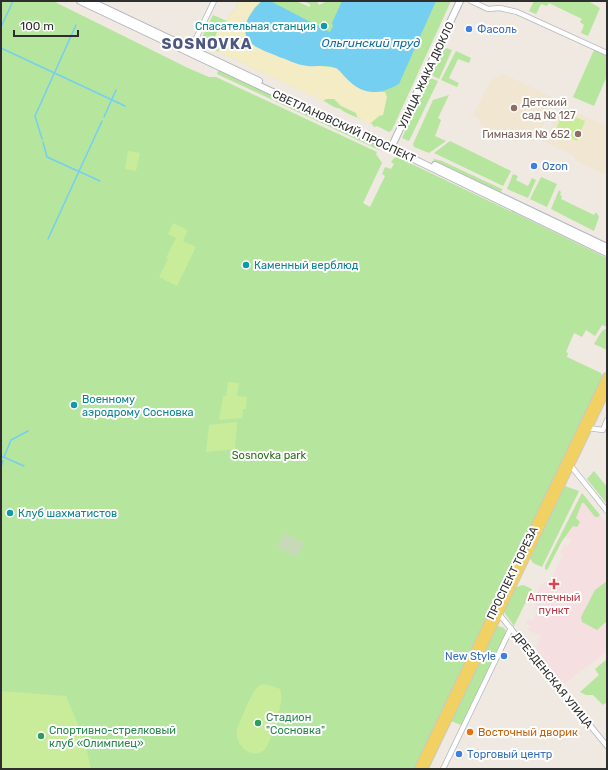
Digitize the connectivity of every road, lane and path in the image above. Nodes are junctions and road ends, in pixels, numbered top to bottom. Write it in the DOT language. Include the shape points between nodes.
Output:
graph roads {
  1 [pos="80,1"];
  2 [pos="90,1"];
  3 [pos="214,1"];
  4 [pos="460,1"];
  5 [pos="471,1"];
  6 [pos="190,51"];
  7 [pos="607,53"];
  8 [pos="392,146"];
  9 [pos="607,247"];
  10 [pos="607,253"];
  11 [pos="607,376"];
  12 [pos="607,389"];
  13 [pos="607,420"];
  14 [pos="588,428"];
  15 [pos="568,465"];
  16 [pos="607,511"];
  17 [pos="499,614"];
  18 [pos="511,628"];
  19 [pos="607,746"];
  20 [pos="418,769"];
  21 [pos="424,769"];
  22 [pos="443,769"];
  1 -- 6 [label="main road, СВЕТЛАНОВСКИЙ ПРОСПЕКТ"];
  2 -- 6 [label="main road, СВЕТЛАНОВСКИЙ ПРОСПЕКТ"];
  3 -- 6 [label="street"];
  4 -- 8 [label="main road, УЛИЦА ЖАКА ДЮКЛО"];
  5 -- 7 [label="street" via="488,9 500,8 517,12"];
  6 -- 8 [label="main road, СВЕТЛАНОВСКИЙ ПРОСПЕКТ"];
  8 -- 9 [label="main road, СВЕТЛАНОВСКИЙ ПРОСПЕКТ"];
  8 -- 10 [label="main road, СВЕТЛАНОВСКИЙ ПРОСПЕКТ"];
  11 -- 15 [label="main road, ПРОСПЕКТ ТОРЕЗА"];
  12 -- 14 [label="main road, ПРОСПЕКТ ТОРЕЗА"];
  13 -- 14 [label="street" via="603,430"];
  14 -- 15 [label="main road, ПРОСПЕКТ ТОРЕЗА"];
  15 -- 16 [label="street"];
  15 -- 17 [label="main road, ПРОСПЕКТ ТОРЕЗА"];
  15 -- 20 [label="main road, ПРОСПЕКТ ТОРЕЗА"];
  17 -- 18 [label="street, ДРЕЗДЕНСКАЯ УЛИЦА"];
  17 -- 21 [label="main road, ПРОСПЕКТ ТОРЕЗА"];
  18 -- 19 [label="street, ДРЕЗДЕНСКАЯ УЛИЦА"];
  18 -- 22 [label="street"];
}
